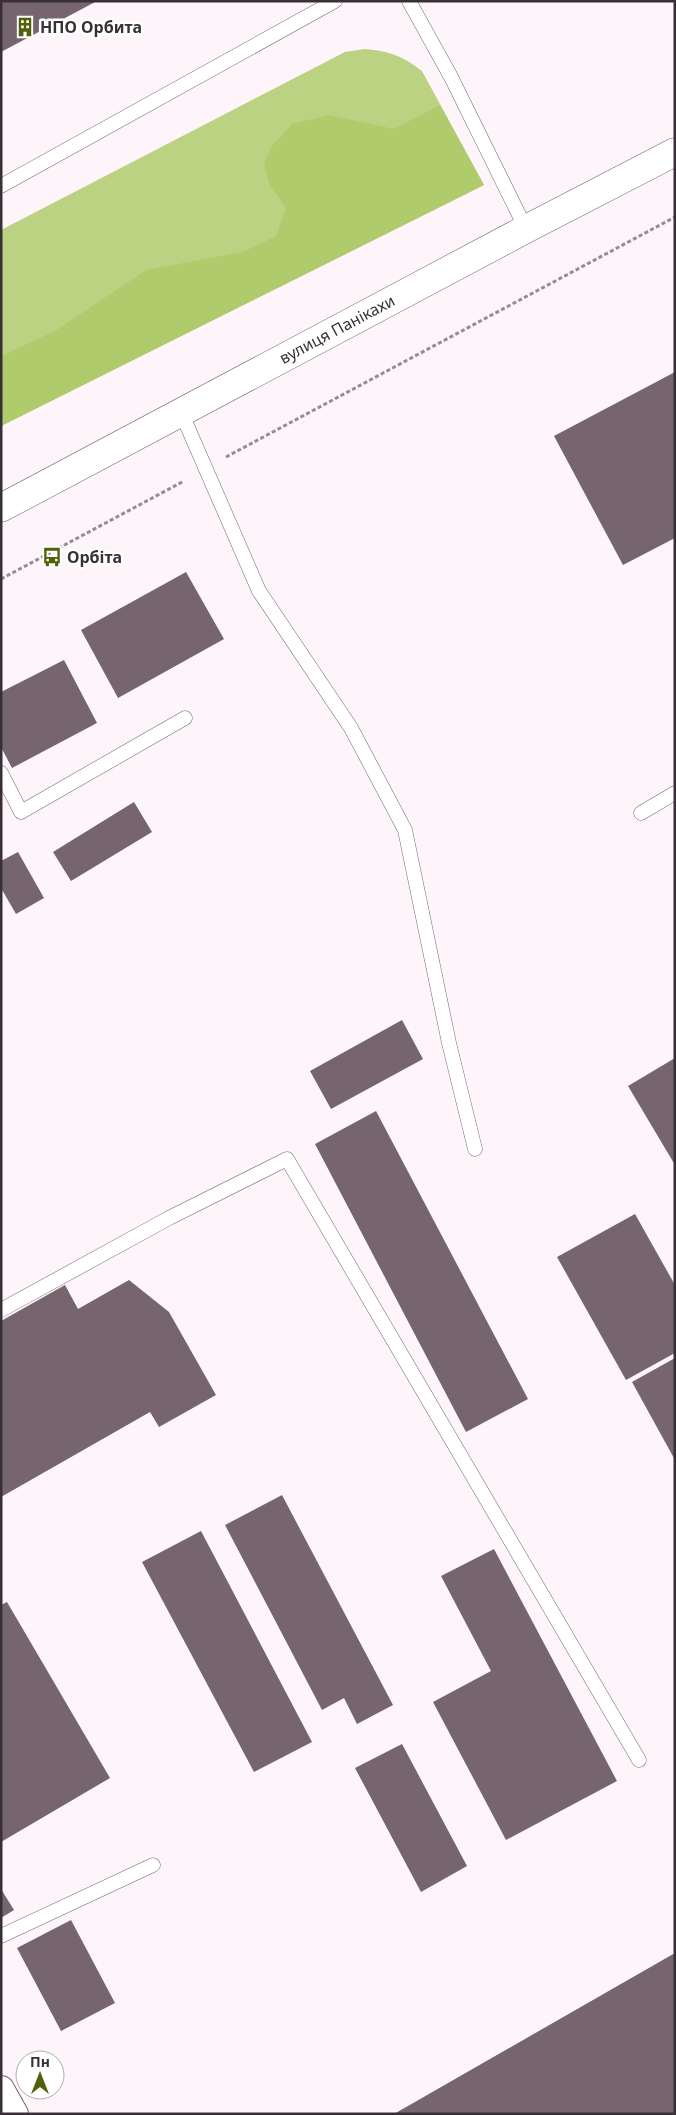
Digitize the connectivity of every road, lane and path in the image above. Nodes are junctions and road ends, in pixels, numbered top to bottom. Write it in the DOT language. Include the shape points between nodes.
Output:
graph roads {
  1 [pos="335,1"];
  2 [pos="409,1"];
  3 [pos="675,152"];
  4 [pos="1,186"];
  5 [pos="675,217"];
  6 [pos="526,229"];
  7 [pos="181,412"];
  8 [pos="206,470"];
  9 [pos="1,508"];
  10 [pos="1,578"];
  11 [pos="185,718"];
  12 [pos="1,773"];
  13 [pos="675,793"];
  14 [pos="641,813"];
  15 [pos="475,1149"];
  16 [pos="1,1310"];
  17 [pos="639,1760"];
  18 [pos="153,1865"];
  19 [pos="1,1936"];
  20 [pos="1,2089"];
  21 [pos="15,2114"];
  1 -- 4 [label="lane"];
  2 -- 6 [label="lane" via="451,77"];
  3 -- 6 [label="street, вулиця Панікахи"];
  5 -- 8 [label="path" via="235,450"];
  6 -- 7 [label="street, вулиця Панікахи"];
  7 -- 8 [label="lane"];
  7 -- 9 [label="street, вулиця Панікахи"];
  8 -- 10 [label="path"];
  8 -- 15 [label="lane" via="259,591 351,728 405,830 449,1043"];
  11 -- 12 [label="lane" via="21,812"];
  13 -- 14 [label="lane"];
  16 -- 17 [label="lane" via="169,1218 287,1159"];
  18 -- 19 [label="lane"];
  20 -- 21 [label="street"];
}
